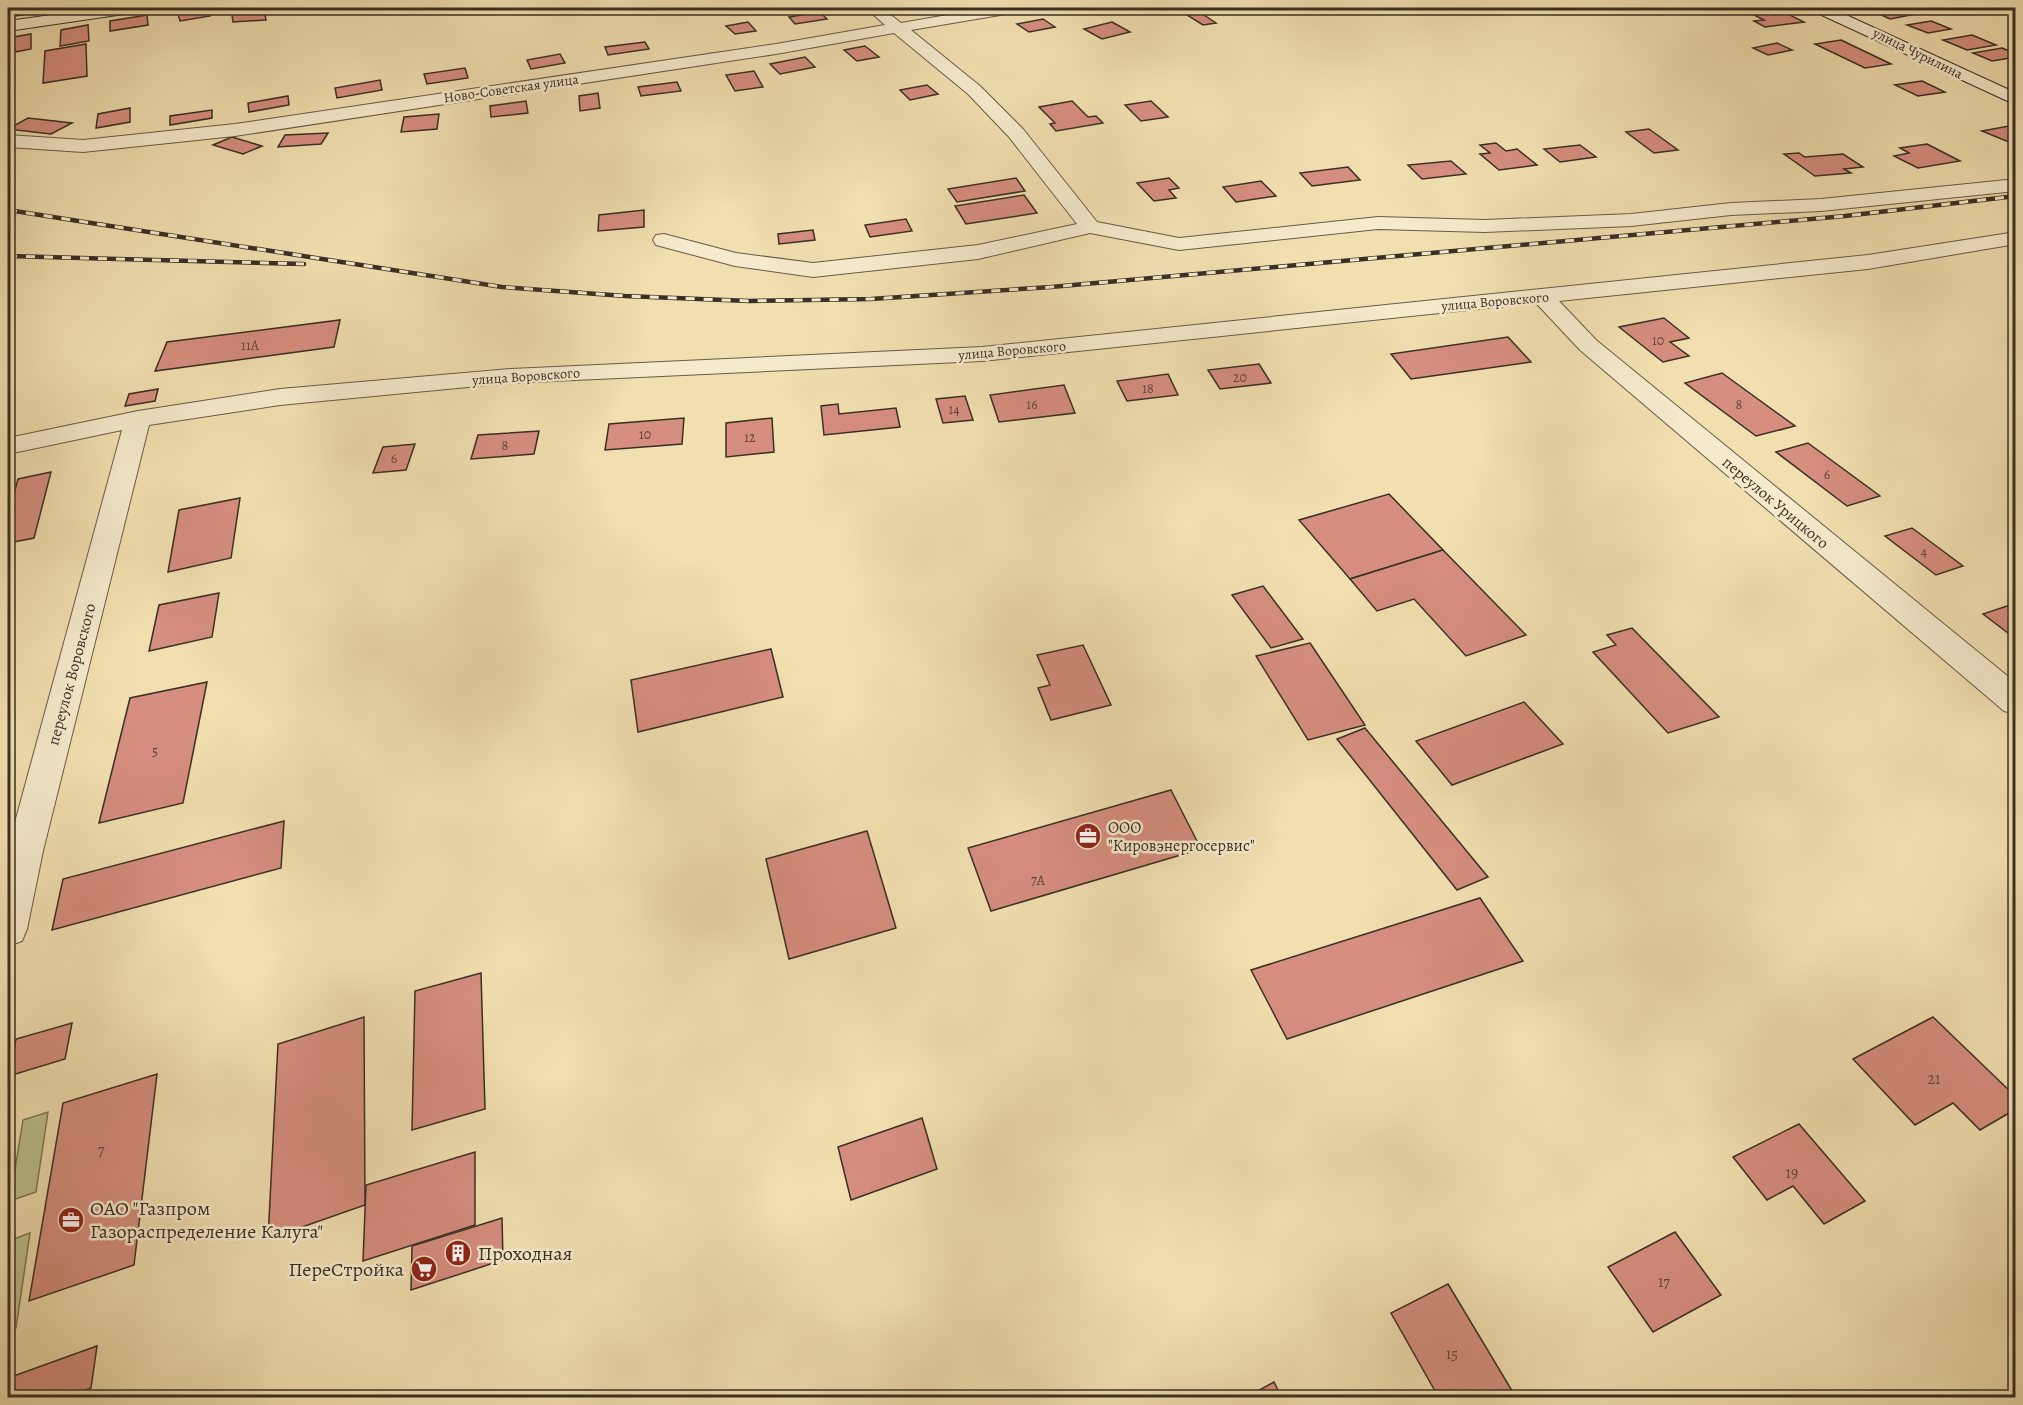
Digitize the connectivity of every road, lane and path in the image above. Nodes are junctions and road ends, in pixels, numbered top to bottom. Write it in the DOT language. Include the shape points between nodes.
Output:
graph roads {
  1 [pos="131,8"];
  2 [pos="873,8"];
  3 [pos="1012,8"];
  4 [pos="1820,8"];
  5 [pos="8,26"];
  6 [pos="897,27"];
  7 [pos="2016,100"];
  8 [pos="8,141"];
  9 [pos="2016,185"];
  10 [pos="1090,227"];
  11 [pos="2016,238"];
  12 [pos="664,240"];
  13 [pos="1542,296"];
  14 [pos="138,419"];
  15 [pos="8,446"];
  16 [pos="2016,702"];
  17 [pos="8,929"];
  1 -- 5 [label="street"];
  2 -- 6 [label="street"];
  3 -- 6 [label="street, Ново-Советская улица"];
  4 -- 7 [label="street, улица Чурилина"];
  6 -- 8 [label="street, Ново-Советская улица" via="776,49 235,130 83,146"];
  6 -- 10 [label="street" via="974,90 1009,126"];
  9 -- 10 [label="street" via="1631,220 1485,226 1378,223 1179,244"];
  10 -- 12 [label="street" via="978,252 813,270 735,259"];
  11 -- 13 [label="street, улица Воровского" via="1868,262"];
  13 -- 14 [label="street, улица Воровского" via="982,354 511,376 280,397"];
  13 -- 16 [label="street, переулок Урицкого" via="1588,345"];
  14 -- 15 [label="street, улица Воровского"];
  14 -- 17 [label="street, переулок Воровского"];
}
